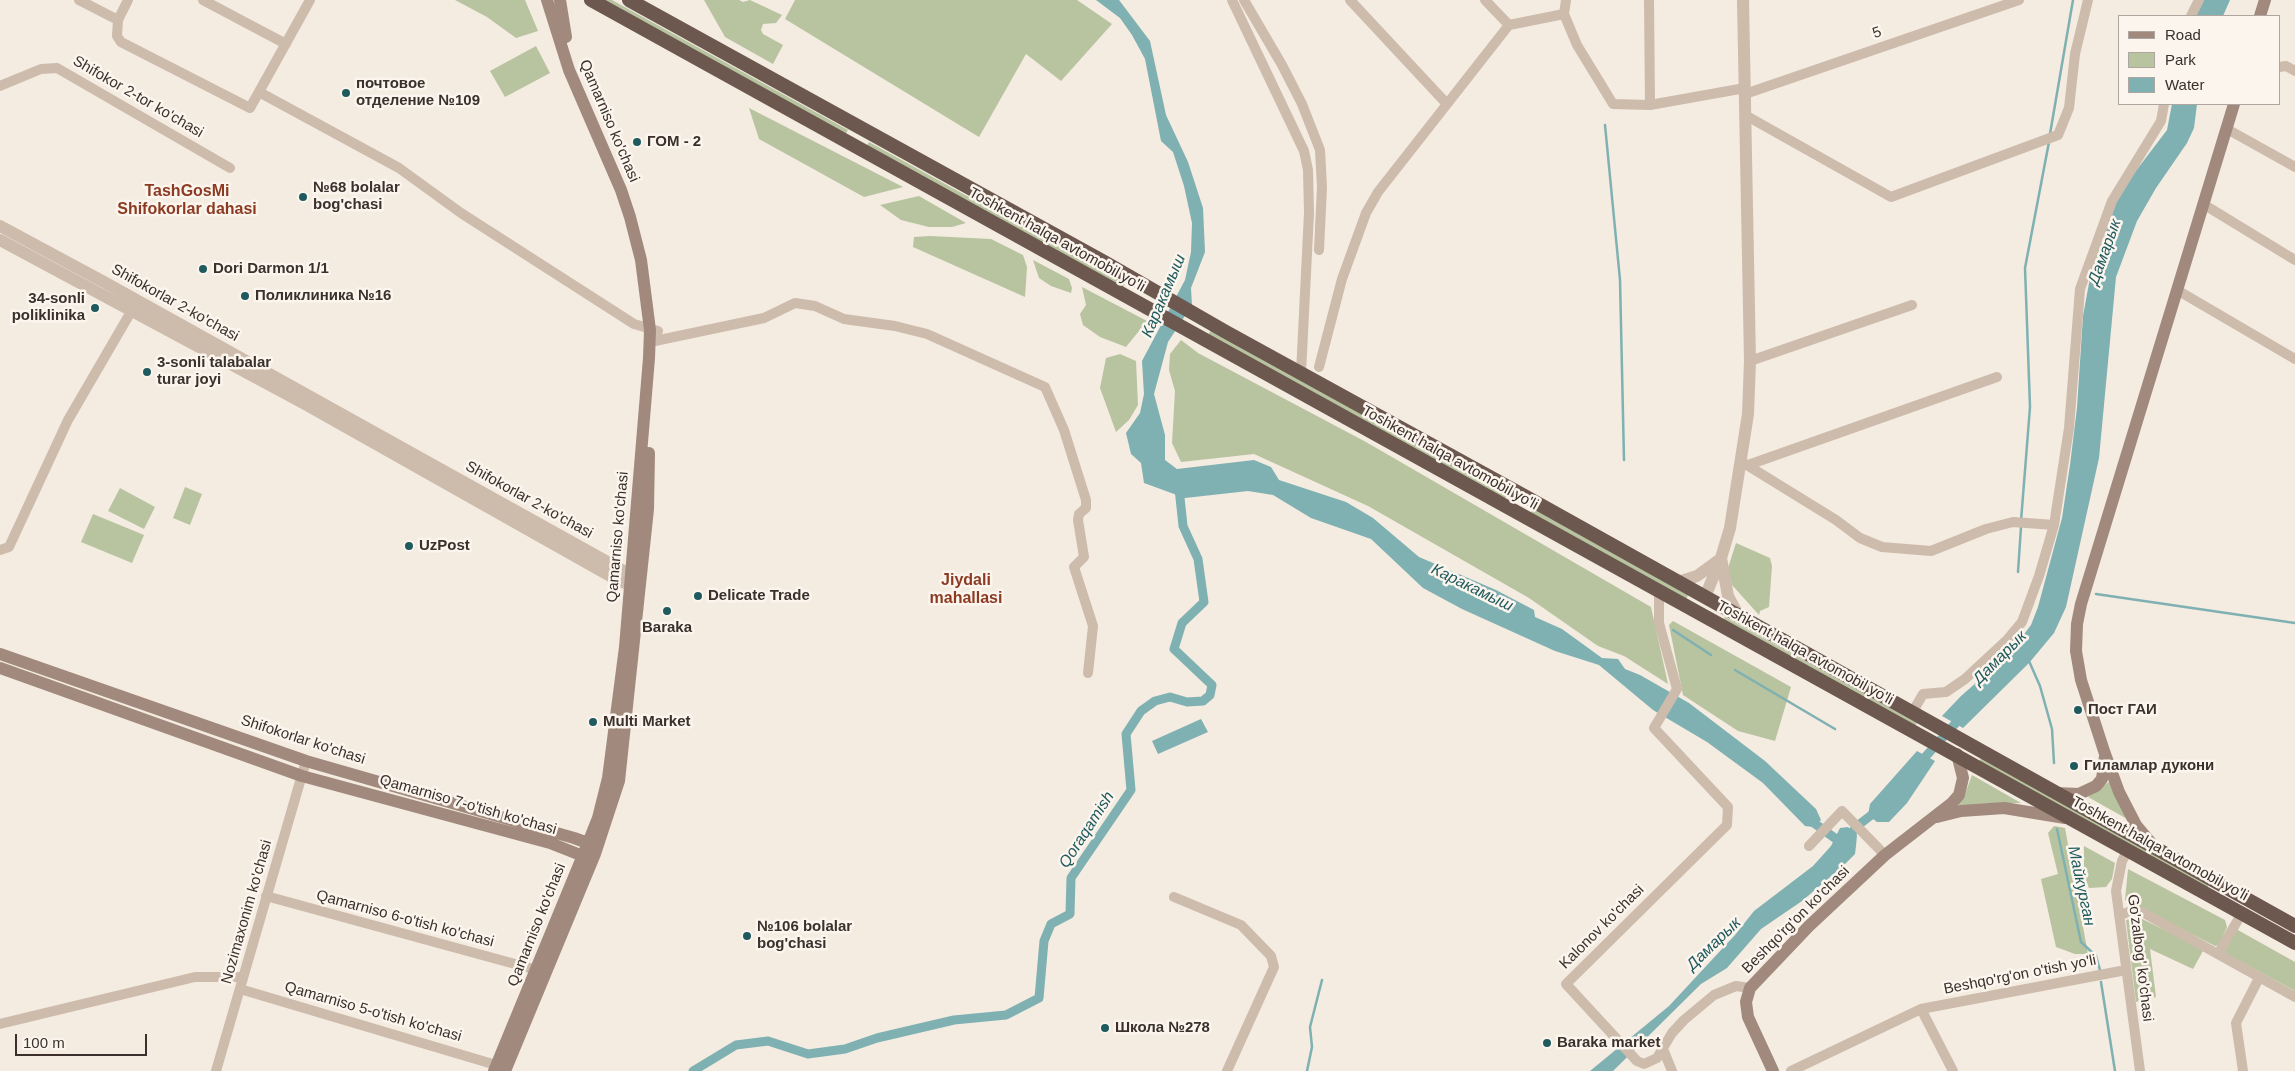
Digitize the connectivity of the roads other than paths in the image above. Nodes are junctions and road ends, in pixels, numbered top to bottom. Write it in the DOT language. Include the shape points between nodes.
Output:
graph roads {
  1 [pos="79,0"];
  2 [pos="128,0"];
  3 [pos="203,0"];
  4 [pos="310,0"];
  5 [pos="547,0"];
  6 [pos="560,0"];
  7 [pos="591,0"];
  8 [pos="629,0"];
  9 [pos="1232,0"];
  10 [pos="1244,0"];
  11 [pos="1350,0"];
  12 [pos="1485,0"];
  13 [pos="1566,0"];
  14 [pos="1649,0"];
  15 [pos="1743,0"];
  16 [pos="2018,0"];
  17 [pos="2088,0"];
  18 [pos="2199,0"];
  19 [pos="2265,0"];
  20 [pos="1564,14"];
  21 [pos="2192,15"];
  22 [pos="2260,15"];
  23 [pos="118,20"];
  24 [pos="1509,25"];
  25 [pos="286,44"];
  26 [pos="2280,67"];
  27 [pos="2295,71"];
  28 [pos="0,86"];
  29 [pos="1745,91"];
  30 [pos="259,92"];
  31 [pos="1446,103"];
  32 [pos="1650,105"];
  33 [pos="2164,105"];
  34 [pos="2234,105"];
  35 [pos="1745,115"];
  36 [pos="861,127"];
  37 [pos="2227,129"];
  38 [pos="851,145"];
  39 [pos="2295,167"];
  40 [pos="230,168"];
  41 [pos="2203,204"];
  42 [pos="0,226"];
  43 [pos="0,240"];
  44 [pos="1319,250"];
  45 [pos="645,259"];
  46 [pos="2295,260"];
  47 [pos="2177,290"];
  48 [pos="1912,305"];
  49 [pos="132,310"];
  50 [pos="654,336"];
  51 [pos="2295,360"];
  52 [pos="1750,361"];
  53 [pos="1319,368"];
  54 [pos="1301,373"];
  55 [pos="1997,376"];
  56 [pos="1745,463"];
  57 [pos="1526,497"];
  58 [pos="1516,514"];
  59 [pos="2054,525"];
  60 [pos="0,550"];
  61 [pos="1721,558"];
  62 [pos="634,579"];
  63 [pos="1678,582"];
  64 [pos="1659,592"];
  65 [pos="1706,597"];
  66 [pos="1698,613"];
  67 [pos="1738,615"];
  68 [pos="0,654"];
  69 [pos="0,668"];
  70 [pos="1088,673"];
  71 [pos="1917,716"];
  72 [pos="2104,751"];
  73 [pos="1957,754"];
  74 [pos="306,761"];
  75 [pos="302,776"];
  76 [pos="2055,793"];
  77 [pos="1932,818"];
  78 [pos="2074,819"];
  79 [pos="1809,846"];
  80 [pos="2155,848"];
  81 [pos="2128,850"];
  82 [pos="589,851"];
  83 [pos="1885,855"];
  84 [pos="2223,886"];
  85 [pos="266,896"];
  86 [pos="1174,897"];
  87 [pos="2216,899"];
  88 [pos="2242,913"];
  89 [pos="2119,915"];
  90 [pos="2295,926"];
  91 [pos="2295,943"];
  92 [pos="2218,954"];
  93 [pos="536,970"];
  94 [pos="2126,970"];
  95 [pos="243,978"];
  96 [pos="2259,978"];
  97 [pos="1750,988"];
  98 [pos="240,989"];
  99 [pos="2295,997"];
  100 [pos="1921,1009"];
  101 [pos="0,1024"];
  102 [pos="1663,1049"];
  103 [pos="499,1069"];
  104 [pos="216,1071"];
  105 [pos="1227,1071"];
  106 [pos="1672,1071"];
  107 [pos="1773,1071"];
  108 [pos="1791,1071"];
  109 [pos="1953,1071"];
  110 [pos="2140,1071"];
  111 [pos="2243,1071"];
  1 -- 23 [label="street"];
  2 -- 23 [label="street"];
  3 -- 25 [label="street"];
  4 -- 25 [label="street"];
  5 -- 45 [label="main road, Qamarniso ko'chasi" via="569,70 621,190"];
  6 -- 45 [label="main road, Qamarniso ko'chasi" via="568,52 629,188"];
  7 -- 38 [label="highway, Toshkent halqa avtomobil yo'li"];
  8 -- 36 [label="highway, Toshkent halqa avtomobil yo'li"];
  9 -- 54 [label="street" via="1304,151 1308,170"];
  10 -- 44 [label="street" via="1302,104 1320,150"];
  11 -- 31 [label="street"];
  12 -- 24 [label="street"];
  13 -- 20 [label="street"];
  14 -- 32 [label="street"];
  15 -- 29 [label="street"];
  16 -- 29 [label="street, 5"];
  17 -- 35 [label="street" via="2074,54 2069,108 2058,134 1891,197"];
  18 -- 21 [label="street"];
  19 -- 22 [label="main road"];
  20 -- 24 [label="street"];
  20 -- 32 [label="street, 5" via="1577,46 1613,104"];
  23 -- 30 [label="street" via="120,42 250,108"];
  24 -- 31 [label="street"];
  25 -- 30 [label="street"];
  26 -- 27 [label="street"];
  28 -- 40 [label="street, Shifokor 2-tor ko'chasi" via="41,69 57,68"];
  29 -- 32 [label="street, 5"];
  29 -- 35 [label="street"];
  30 -- 50 [label="street" via="399,168 467,217"];
  31 -- 53 [label="street" via="1378,192 1366,213 1342,279"];
  33 -- 59 [label="street" via="2161,121 2112,201 2080,289 2069,428"];
  34 -- 37 [label="main road"];
  35 -- 52 [label="street"];
  36 -- 38 [label="highway"];
  36 -- 54 [label="highway, Toshkent halqa avtomobil yo'li"];
  37 -- 39 [label="street"];
  37 -- 41 [label="main road"];
  38 -- 58 [label="highway, Toshkent halqa avtomobil yo'li"];
  41 -- 46 [label="street"];
  41 -- 47 [label="main road"];
  42 -- 62 [label="street, Shifokorlar 2-ko'chasi"];
  43 -- 49 [label="street, Shifokorlar 2-ko'chasi"];
  45 -- 50 [label="main road, Qamarniso ko'chasi"];
  47 -- 51 [label="street"];
  47 -- 72 [label="main road" via="2077,624 2076,651 2081,680"];
  48 -- 52 [label="street"];
  49 -- 60 [label="street" via="68,420 9,547"];
  49 -- 62 [label="street, Shifokorlar 2-ko'chasi" via="606,574 621,582"];
  50 -- 62 [label="main road, Qamarniso ko'chasi" via="648,509"];
  50 -- 70 [label="street" via="764,318 795,303 815,306 844,318 927,334 1045,387 1064,430 1086,500 1086,508 1078,520 1084,557 1074,567 1092,626"];
  52 -- 56 [label="street"];
  54 -- 57 [label="highway, Toshkent halqa avtomobil yo'li"];
  55 -- 56 [label="street"];
  56 -- 59 [label="street" via="1860,538 1882,547 1931,551 2013,522"];
  56 -- 61 [label="street"];
  57 -- 58 [label="highway"];
  57 -- 63 [label="highway, Toshkent halqa avtomobil yo'li"];
  58 -- 64 [label="highway, Toshkent halqa avtomobil yo'li"];
  59 -- 71 [label="street" via="2022,622 1965,678 1946,692 1923,694"];
  61 -- 63 [label="street" via="1697,576"];
  61 -- 65 [label="street"];
  61 -- 67 [label="street" via="1727,593"];
  62 -- 82 [label="main road, Qamarniso ko'chasi" via="620,772"];
  63 -- 65 [label="highway, Toshkent halqa avtomobil yo'li"];
  64 -- 66 [label="highway, Toshkent halqa avtomobil yo'li"];
  64 -- 102 [label="street, Kalonov ko'chasi" via="1659,623 1677,689 1655,726 1728,807 1727,825 1566,984 1637,1061 1644,1064 1652,1062"];
  65 -- 66 [label="highway"];
  65 -- 67 [label="highway, Toshkent halqa avtomobil yo'li"];
  66 -- 73 [label="highway, Toshkent halqa avtomobil yo'li"];
  67 -- 71 [label="highway, Toshkent halqa avtomobil yo'li"];
  68 -- 74 [label="main road, Shifokorlar ko'chasi"];
  69 -- 75 [label="main road"];
  71 -- 76 [label="highway, Toshkent halqa avtomobil yo'li"];
  72 -- 76 [label="main road" via="2104,770 2096,786 2079,794"];
  72 -- 80 [label="main road" via="2119,792 2136,825"];
  73 -- 77 [label="main road, Beshqo'rg'on ko'chasi" via="1962,786 1952,803"];
  73 -- 78 [label="highway, Toshkent halqa avtomobil yo'li"];
  74 -- 75 [label="street, Nozimaxonim ko'chasi"];
  74 -- 82 [label="main road, Shifokorlar ko'chasi"];
  75 -- 82 [label="main road, Qamarniso 7-o'tish ko'chasi"];
  75 -- 85 [label="street, Nozimaxonim ko'chasi"];
  76 -- 80 [label="highway, Toshkent halqa avtomobil yo'li"];
  77 -- 78 [label="main road, Beshqo'rg'on ko'chasi" via="2004,808"];
  77 -- 83 [label="main road, Beshqo'rg'on ko'chasi"];
  78 -- 81 [label="highway, Toshkent halqa avtomobil yo'li"];
  79 -- 83 [label="street" via="1842,811"];
  80 -- 84 [label="highway, Toshkent halqa avtomobil yo'li"];
  81 -- 87 [label="highway, Toshkent halqa avtomobil yo'li"];
  81 -- 89 [label="street, Go'zalbog' ko'chasi" via="2116,891"];
  82 -- 93 [label="main road, Qamarniso ko'chasi"];
  82 -- 103 [label="main road, Qamarniso ko'chasi"];
  83 -- 97 [label="main road, Beshqo'rg'on ko'chasi" via="1808,926"];
  84 -- 87 [label="highway"];
  84 -- 90 [label="highway, Toshkent halqa avtomobil yo'li"];
  85 -- 93 [label="street, Qamarniso 6-o'tish ko'chasi"];
  85 -- 95 [label="street, Nozimaxonim ko'chasi"];
  86 -- 105 [label="street" via="1241,925 1271,956 1274,967"];
  87 -- 88 [label="highway, Toshkent halqa avtomobil yo'li"];
  88 -- 91 [label="highway, Toshkent halqa avtomobil yo'li"];
  88 -- 92 [label="street"];
  89 -- 92 [label="street" via="2142,912"];
  89 -- 94 [label="street, Go'zalbog' ko'chasi"];
  92 -- 96 [label="street"];
  93 -- 103 [label="main road, Qamarniso ko'chasi"];
  94 -- 100 [label="street, Beshqo'rg'on o'tish yo'li"];
  94 -- 110 [label="street, Go'zalbog' ko'chasi"];
  95 -- 98 [label="street, Nozimaxonim ko'chasi"];
  95 -- 101 [label="street" via="195,977"];
  96 -- 99 [label="street"];
  96 -- 111 [label="street" via="2236,1023"];
  97 -- 102 [label="street, Kalonov ko'chasi" via="1736,986 1714,995 1684,1020"];
  97 -- 107 [label="main road, Beshqo'rg'on ko'chasi" via="1746,1002 1748,1017"];
  98 -- 103 [label="street, Qamarniso 5-o'tish ko'chasi"];
  98 -- 104 [label="street, Nozimaxonim ko'chasi"];
  100 -- 108 [label="street, Beshqo'rg'on o'tish yo'li"];
  100 -- 109 [label="street"];
  102 -- 106 [label="street"];
}
